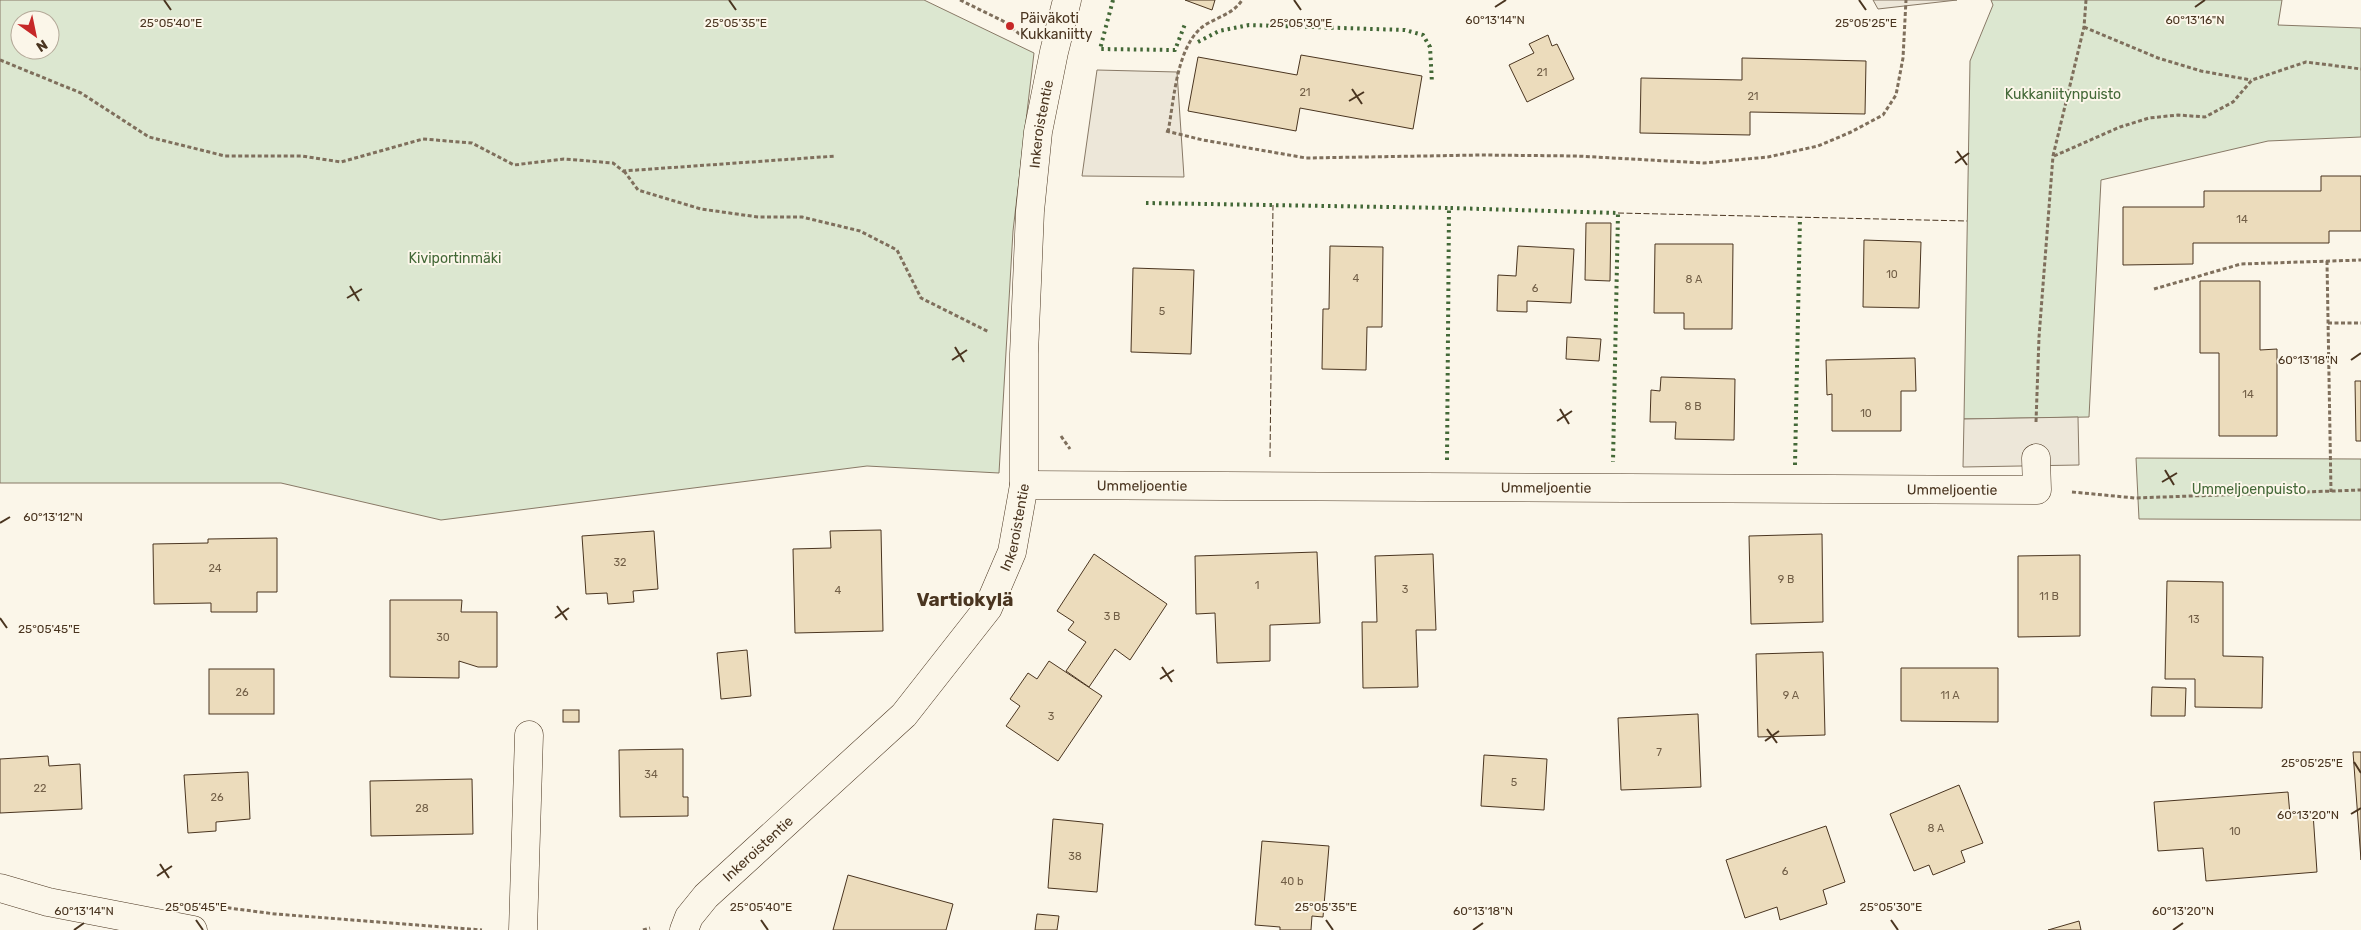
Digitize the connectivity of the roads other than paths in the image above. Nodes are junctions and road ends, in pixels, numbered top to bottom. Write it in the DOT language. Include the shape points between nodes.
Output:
graph roads {
  1 [pos="1067,0"];
  2 [pos="2036,458"];
  3 [pos="1024,485"];
  4 [pos="529,735"];
  5 [pos="0,888"];
  6 [pos="193,930"];
  7 [pos="523,930"];
  8 [pos="684,930"];
  1 -- 3 [label="street, Inkeroistentie" via="1038,132 1030,211 1024,354"];
  2 -- 3 [label="street, Ummeljoentie" via="2037,490"];
  3 -- 8 [label="street, Inkeroistentie" via="1009,560 988,608 947,662 904,715 706,896 689,917"];
  4 -- 7 [label="street"];
  5 -- 6 [label="street" via="48,902"];
}
